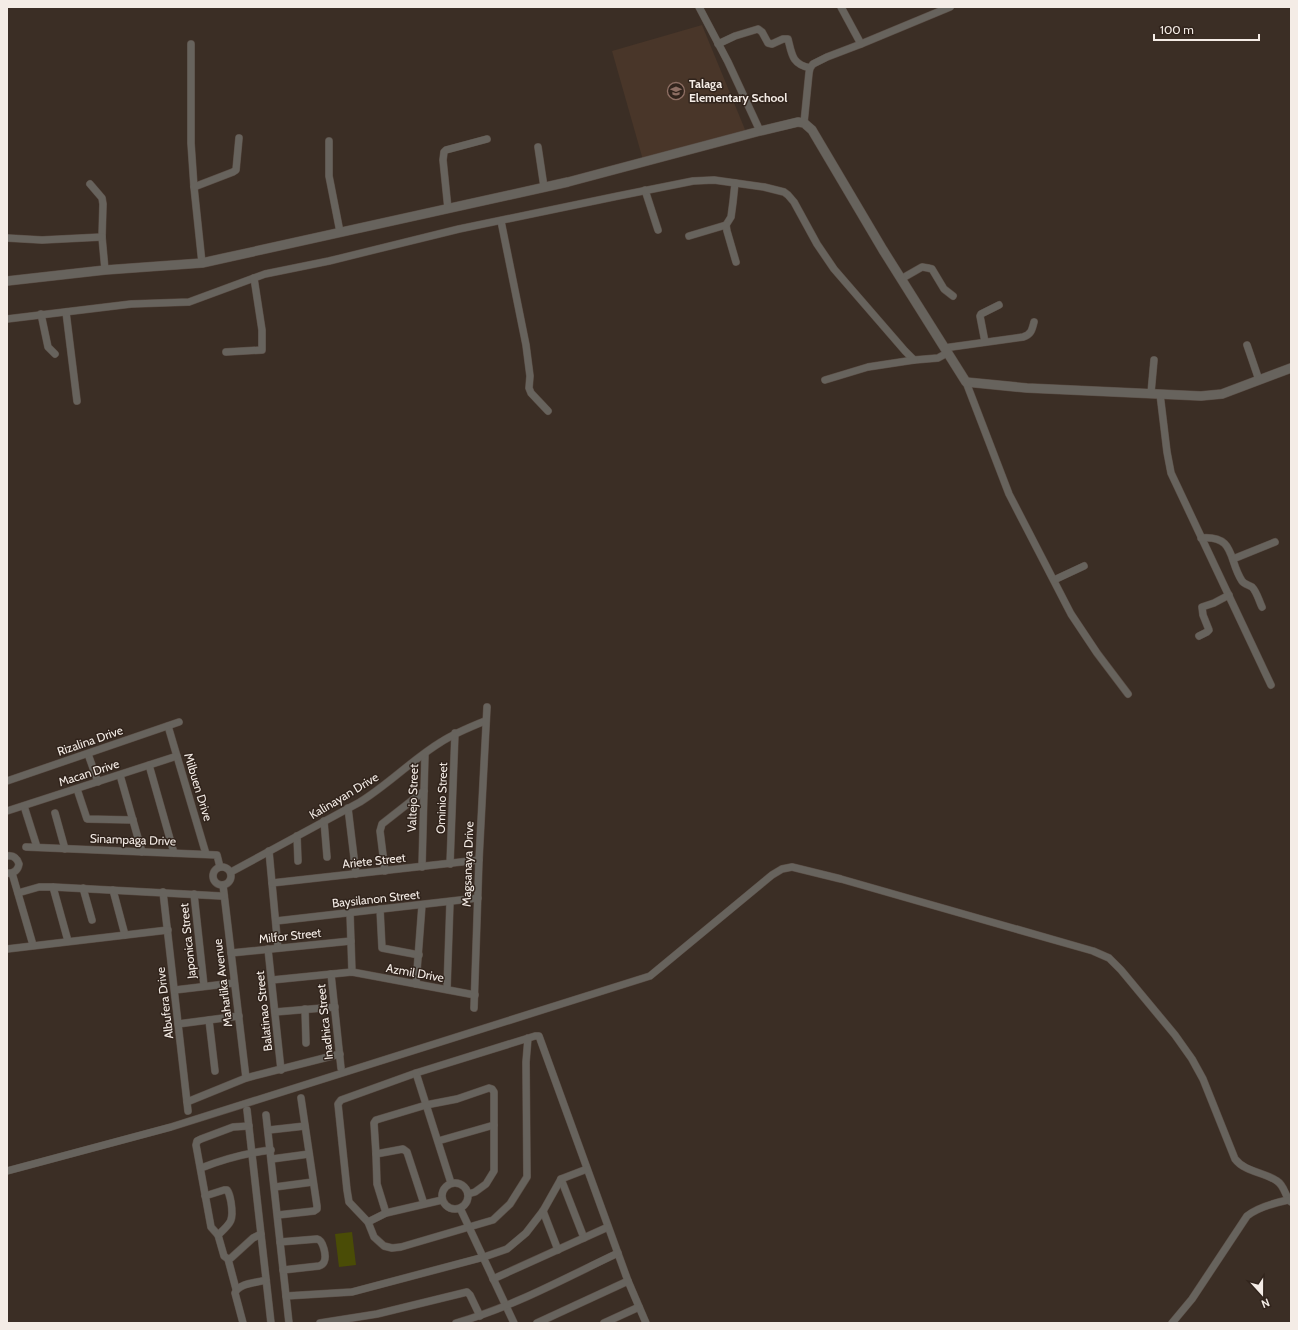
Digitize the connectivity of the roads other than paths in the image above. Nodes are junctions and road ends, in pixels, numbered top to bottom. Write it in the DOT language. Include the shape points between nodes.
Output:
graph roads {
  1 [pos="699,7"];
  2 [pos="840,7"];
  3 [pos="950,7"];
  4 [pos="191,44"];
  5 [pos="718,44"];
  6 [pos="861,44"];
  7 [pos="810,68"];
  8 [pos="804,123"];
  9 [pos="760,131"];
  10 [pos="239,138"];
  11 [pos="487,139"];
  12 [pos="329,141"];
  13 [pos="538,147"];
  14 [pos="735,183"];
  15 [pos="90,184"];
  16 [pos="194,187"];
  17 [pos="544,187"];
  18 [pos="645,190"];
  19 [pos="448,209"];
  20 [pos="501,221"];
  21 [pos="726,225"];
  22 [pos="658,230"];
  23 [pos="340,232"];
  24 [pos="689,236"];
  25 [pos="102,237"];
  26 [pos="7,238"];
  27 [pos="736,262"];
  28 [pos="202,263"];
  29 [pos="106,270"];
  30 [pos="254,278"];
  31 [pos="901,279"];
  32 [pos="7,281"];
  33 [pos="953,296"];
  34 [pos="999,305"];
  35 [pos="66,312"];
  36 [pos="41,314"];
  37 [pos="7,319"];
  38 [pos="1034,322"];
  39 [pos="986,342"];
  40 [pos="1247,345"];
  41 [pos="946,351"];
  42 [pos="226,352"];
  43 [pos="55,354"];
  44 [pos="914,360"];
  45 [pos="1154,360"];
  46 [pos="1291,368"];
  47 [pos="824,380"];
  48 [pos="1259,380"];
  49 [pos="966,382"];
  50 [pos="1156,394"];
  51 [pos="77,401"];
  52 [pos="548,411"];
  53 [pos="1201,538"];
  54 [pos="1275,542"];
  55 [pos="1233,559"];
  56 [pos="1084,566"];
  57 [pos="1054,580"];
  58 [pos="1229,595"];
  59 [pos="1262,607"];
  60 [pos="1199,636"];
  61 [pos="1271,685"];
  62 [pos="1128,694"];
  63 [pos="487,707"];
  64 [pos="485,721"];
  65 [pos="179,722"];
  66 [pos="168,726"];
  67 [pos="455,733"];
  68 [pos="88,754"];
  69 [pos="425,754"];
  70 [pos="177,756"];
  71 [pos="149,765"];
  72 [pos="120,774"];
  73 [pos="7,781"];
  74 [pos="98,782"];
  75 [pos="77,788"];
  76 [pos="424,791"];
  77 [pos="24,806"];
  78 [pos="348,808"];
  79 [pos="7,811"];
  80 [pos="55,813"];
  81 [pos="133,820"];
  82 [pos="324,821"];
  83 [pos="297,836"];
  84 [pos="26,847"];
  85 [pos="36,847"];
  86 [pos="65,849"];
  87 [pos="269,851"];
  88 [pos="142,852"];
  89 [pos="174,853"];
  90 [pos="206,854"];
  91 [pos="7,855"];
  92 [pos="327,857"];
  93 [pos="479,860"];
  94 [pos="298,861"];
  95 [pos="450,864"];
  96 [pos="220,867"];
  97 [pos="422,867"];
  98 [pos="385,871"];
  99 [pos="231,872"];
  100 [pos="10,873"];
  101 [pos="356,874"];
  102 [pos="272,883"];
  103 [pos="223,885"];
  104 [pos="53,887"];
  105 [pos="83,888"];
  106 [pos="113,890"];
  107 [pos="163,892"];
  108 [pos="18,893"];
  109 [pos="194,894"];
  110 [pos="224,895"];
  111 [pos="478,898"];
  112 [pos="450,902"];
  113 [pos="422,905"];
  114 [pos="380,909"];
  115 [pos="350,913"];
  116 [pos="92,920"];
  117 [pos="276,921"];
  118 [pos="168,930"];
  119 [pos="125,935"];
  120 [pos="68,941"];
  121 [pos="351,941"];
  122 [pos="33,945"];
  123 [pos="278,948"];
  124 [pos="7,949"];
  125 [pos="268,949"];
  126 [pos="231,953"];
  127 [pos="418,955"];
  128 [pos="352,972"];
  129 [pos="332,974"];
  130 [pos="272,980"];
  131 [pos="234,983"];
  132 [pos="416,984"];
  133 [pos="204,986"];
  134 [pos="447,989"];
  135 [pos="174,990"];
  136 [pos="475,995"];
  137 [pos="335,1007"];
  138 [pos="474,1008"];
  139 [pos="305,1009"];
  140 [pos="275,1012"];
  141 [pos="239,1016"];
  142 [pos="209,1020"];
  143 [pos="178,1024"];
  144 [pos="528,1038"];
  145 [pos="306,1043"];
  146 [pos="340,1054"];
  147 [pos="341,1068"];
  148 [pos="281,1070"];
  149 [pos="215,1071"];
  150 [pos="416,1073"];
  151 [pos="246,1078"];
  152 [pos="301,1098"];
  153 [pos="187,1102"];
  154 [pos="426,1105"];
  155 [pos="248,1110"];
  156 [pos="188,1111"];
  157 [pos="266,1115"];
  158 [pos="494,1125"];
  159 [pos="249,1126"];
  160 [pos="305,1126"];
  161 [pos="269,1130"];
  162 [pos="438,1141"];
  163 [pos="271,1150"];
  164 [pos="252,1152"];
  165 [pos="309,1154"];
  166 [pos="376,1154"];
  167 [pos="272,1159"];
  168 [pos="201,1168"];
  169 [pos="587,1169"];
  170 [pos="7,1171"];
  171 [pos="561,1179"];
  172 [pos="313,1182"];
  173 [pos="451,1183"];
  174 [pos="275,1187"];
  175 [pos="468,1194"];
  176 [pos="205,1196"];
  177 [pos="442,1200"];
  178 [pos="1290,1201"];
  179 [pos="424,1204"];
  180 [pos="460,1208"];
  181 [pos="543,1211"];
  182 [pos="386,1213"];
  183 [pos="278,1215"];
  184 [pos="368,1222"];
  185 [pos="608,1227"];
  186 [pos="470,1228"];
  187 [pos="261,1234"];
  188 [pos="218,1236"];
  189 [pos="584,1238"];
  190 [pos="280,1242"];
  191 [pos="558,1250"];
  192 [pos="618,1253"];
  193 [pos="484,1257"];
  194 [pos="228,1259"];
  195 [pos="283,1270"];
  196 [pos="494,1279"];
  197 [pos="266,1280"];
  198 [pos="628,1281"];
  199 [pos="236,1289"];
  200 [pos="286,1296"];
  201 [pos="506,1307"];
  202 [pos="639,1307"];
  203 [pos="480,1316"];
  204 [pos="343,1321"];
  205 [pos="243,1323"];
  206 [pos="271,1323"];
  207 [pos="288,1323"];
  208 [pos="320,1323"];
  209 [pos="456,1323"];
  210 [pos="514,1323"];
  211 [pos="538,1323"];
  212 [pos="604,1323"];
  213 [pos="646,1323"];
  214 [pos="1172,1323"];
  1 -- 5 [label="street"];
  2 -- 6 [label="street"];
  3 -- 6 [label="street"];
  4 -- 16 [label="street" via="191,143"];
  5 -- 7 [label="street" via="758,29 768,43 788,40 792,57 801,66"];
  5 -- 9 [label="street"];
  6 -- 7 [label="street" via="827,57"];
  7 -- 8 [label="street"];
  8 -- 9 [label="street" via="790,123"];
  8 -- 31 [label="street" via="812,130"];
  9 -- 17 [label="street"];
  10 -- 16 [label="street" via="236,170"];
  11 -- 19 [label="street" via="444,152"];
  12 -- 23 [label="street" via="329,176"];
  13 -- 17 [label="street"];
  14 -- 18 [label="street" via="693,181"];
  14 -- 21 [label="street" via="730,217"];
  14 -- 44 [label="street" via="764,187 788,195 834,269"];
  15 -- 25 [label="street" via="102,198"];
  16 -- 28 [label="street"];
  17 -- 19 [label="street"];
  18 -- 20 [label="street"];
  18 -- 22 [label="street"];
  19 -- 23 [label="street"];
  20 -- 30 [label="street"];
  20 -- 52 [label="street" via="526,344 529,388"];
  21 -- 24 [label="street"];
  21 -- 27 [label="street"];
  23 -- 28 [label="street"];
  25 -- 26 [label="street" via="42,240"];
  25 -- 29 [label="street"];
  28 -- 29 [label="street"];
  29 -- 32 [label="street"];
  30 -- 35 [label="street" via="189,302 138,303"];
  30 -- 42 [label="street" via="262,330 262,350"];
  31 -- 33 [label="street" via="922,268 932,269 946,292"];
  31 -- 41 [label="street"];
  34 -- 39 [label="street" via="980,316"];
  35 -- 36 [label="street"];
  35 -- 51 [label="street"];
  36 -- 37 [label="street"];
  36 -- 43 [label="street" via="48,347"];
  38 -- 39 [label="street" via="1028,336"];
  39 -- 41 [label="street"];
  40 -- 48 [label="street"];
  41 -- 44 [label="street" via="938,358"];
  41 -- 49 [label="street"];
  44 -- 47 [label="street" via="868,366"];
  45 -- 50 [label="street"];
  46 -- 48 [label="street"];
  48 -- 50 [label="street" via="1215,395"];
  49 -- 50 [label="street" via="1027,388"];
  49 -- 57 [label="street" via="1010,494"];
  50 -- 53 [label="street" via="1170,470"];
  53 -- 55 [label="street" via="1216,538 1223,541"];
  53 -- 58 [label="street"];
  54 -- 55 [label="street"];
  55 -- 59 [label="street" via="1241,580 1255,590"];
  56 -- 57 [label="street"];
  57 -- 62 [label="street" via="1071,614"];
  58 -- 60 [label="street" via="1202,607 1209,630"];
  58 -- 61 [label="street"];
  63 -- 64 [label="street, Magsanaya Drive"];
  64 -- 67 [label="street, Kalinayan Drive"];
  64 -- 93 [label="street, Magsanaya Drive"];
  65 -- 66 [label="street, Rizalina Drive"];
  66 -- 68 [label="street, Rizalina Drive"];
  66 -- 70 [label="street, Milbuen Drive"];
  67 -- 69 [label="street, Kalinayan Drive"];
  67 -- 95 [label="street, Ominio Street"];
  68 -- 73 [label="street, Rizalina Drive"];
  68 -- 74 [label="street"];
  69 -- 76 [label="street, Valtejo Street"];
  69 -- 78 [label="street, Kalinayan Drive" via="376,792"];
  70 -- 71 [label="street, Macan Drive"];
  70 -- 90 [label="street, Milbuen Drive"];
  71 -- 72 [label="street, Macan Drive"];
  71 -- 89 [label="street"];
  72 -- 74 [label="street, Macan Drive"];
  72 -- 81 [label="street"];
  74 -- 75 [label="street, Macan Drive"];
  75 -- 77 [label="street, Macan Drive"];
  75 -- 81 [label="street" via="87,819"];
  76 -- 97 [label="street, Valtejo Street"];
  76 -- 98 [label="street" via="382,824 380,831"];
  77 -- 79 [label="street, Macan Drive"];
  77 -- 85 [label="street"];
  78 -- 82 [label="street, Kalinayan Drive"];
  78 -- 101 [label="street"];
  80 -- 86 [label="street"];
  81 -- 88 [label="street"];
  82 -- 83 [label="street, Kalinayan Drive"];
  82 -- 92 [label="street"];
  83 -- 87 [label="street, Kalinayan Drive"];
  83 -- 94 [label="street"];
  84 -- 85 [label="street, Sinampaga Drive"];
  85 -- 86 [label="street, Sinampaga Drive"];
  86 -- 88 [label="street, Sinampaga Drive"];
  87 -- 99 [label="street, Kalinayan Drive"];
  87 -- 102 [label="street"];
  88 -- 89 [label="street, Sinampaga Drive"];
  89 -- 90 [label="street, Sinampaga Drive"];
  90 -- 96 [label="street" via="217,855"];
  91 -- 100 [label="street" via="14,856 19,864 17,870"];
  93 -- 95 [label="street, Ariete Street"];
  93 -- 111 [label="street, Magsanaya Drive"];
  95 -- 97 [label="street, Ariete Street"];
  96 -- 99 [label="street" via="225,867"];
  96 -- 103 [label="street" via="213,873 213,879 217,884"];
  97 -- 98 [label="street, Ariete Street"];
  98 -- 101 [label="street, Ariete Street"];
  99 -- 103 [label="street" via="230,880"];
  100 -- 108 [label="street"];
  101 -- 102 [label="street, Ariete Street"];
  102 -- 117 [label="street"];
  103 -- 110 [label="street, Maharlika Avenue"];
  104 -- 105 [label="street"];
  104 -- 108 [label="street" via="39,887"];
  104 -- 120 [label="street"];
  105 -- 106 [label="street"];
  105 -- 116 [label="street"];
  106 -- 107 [label="street"];
  106 -- 119 [label="street"];
  107 -- 109 [label="street"];
  107 -- 118 [label="street, Albufera Drive"];
  108 -- 122 [label="street"];
  109 -- 110 [label="street"];
  109 -- 133 [label="street, Japonica Street"];
  110 -- 126 [label="street, Maharlika Avenue"];
  111 -- 112 [label="street, Baysilanon Street"];
  111 -- 136 [label="street, Magsanaya Drive"];
  112 -- 113 [label="street, Baysilanon Street"];
  112 -- 134 [label="street"];
  113 -- 114 [label="street, Baysilanon Street"];
  113 -- 127 [label="street"];
  114 -- 115 [label="street, Baysilanon Street"];
  114 -- 127 [label="street" via="382,948"];
  115 -- 117 [label="street, Baysilanon Street"];
  115 -- 121 [label="street"];
  117 -- 123 [label="street"];
  118 -- 119 [label="street"];
  118 -- 135 [label="street, Albufera Drive"];
  119 -- 120 [label="street"];
  120 -- 122 [label="street"];
  121 -- 123 [label="street, Milfor Street"];
  121 -- 128 [label="street"];
  122 -- 124 [label="street"];
  123 -- 125 [label="street, Milfor Street"];
  125 -- 126 [label="street, Milfor Street"];
  125 -- 130 [label="street, Balatinao Street"];
  126 -- 131 [label="street, Maharlika Avenue"];
  127 -- 132 [label="street"];
  128 -- 129 [label="street, Azmil Drive"];
  128 -- 132 [label="street, Azmil Drive"];
  129 -- 130 [label="street, Azmil Drive"];
  129 -- 137 [label="street, Inadhica Street"];
  130 -- 140 [label="street, Balatinao Street"];
  131 -- 133 [label="street"];
  131 -- 141 [label="street, Maharlika Avenue"];
  132 -- 134 [label="street, Azmil Drive"];
  133 -- 135 [label="street"];
  134 -- 136 [label="street, Azmil Drive"];
  135 -- 143 [label="street, Albufera Drive"];
  136 -- 138 [label="street, Magsanaya Drive"];
  137 -- 139 [label="street"];
  137 -- 146 [label="street, Inadhica Street"];
  139 -- 140 [label="street"];
  139 -- 145 [label="street"];
  140 -- 148 [label="street, Balatinao Street"];
  141 -- 142 [label="street"];
  141 -- 151 [label="street, Maharlika Avenue"];
  142 -- 143 [label="street"];
  142 -- 149 [label="street"];
  143 -- 153 [label="street, Albufera Drive"];
  144 -- 150 [label="street"];
  144 -- 169 [label="street" via="539,1036"];
  144 -- 186 [label="street" via="527,1178 510,1204 493,1220"];
  146 -- 147 [label="street, Inadhica Street"];
  146 -- 148 [label="street"];
  148 -- 151 [label="street"];
  150 -- 154 [label="street"];
  150 -- 184 [label="street" via="345,1098 338,1104 349,1202"];
  151 -- 153 [label="street"];
  152 -- 160 [label="street"];
  153 -- 156 [label="street, Albufera Drive"];
  154 -- 158 [label="street" via="457,1099 489,1088 494,1092"];
  154 -- 162 [label="street"];
  154 -- 166 [label="street" via="376,1120"];
  155 -- 159 [label="street"];
  157 -- 161 [label="street"];
  158 -- 162 [label="street"];
  158 -- 175 [label="street" via="494,1171 486,1184"];
  159 -- 164 [label="street"];
  159 -- 168 [label="street" via="233,1127 197,1141"];
  160 -- 161 [label="street"];
  160 -- 165 [label="street"];
  161 -- 163 [label="street"];
  162 -- 173 [label="street"];
  163 -- 164 [label="street"];
  163 -- 167 [label="street"];
  164 -- 168 [label="street"];
  164 -- 187 [label="street"];
  165 -- 167 [label="street"];
  165 -- 172 [label="street"];
  166 -- 179 [label="street" via="403,1149 407,1152"];
  166 -- 182 [label="street" via="377,1184"];
  167 -- 174 [label="street"];
  168 -- 176 [label="street"];
  169 -- 171 [label="street"];
  169 -- 185 [label="street"];
  170 -- 178 [label="street" via="171,1127 650,976 772,874 792,867 1021,930 1109,958 1175,1035 1192,1059 1236,1159 1244,1167 1278,1181"];
  171 -- 181 [label="street"];
  171 -- 189 [label="street"];
  172 -- 174 [label="street"];
  172 -- 183 [label="street" via="318,1206 314,1212"];
  173 -- 175 [label="street" via="462,1185"];
  173 -- 177 [label="street" via="442,1193"];
  174 -- 183 [label="street"];
  175 -- 180 [label="street" via="466,1202"];
  176 -- 188 [label="street" via="211,1227"];
  176 -- 188 [label="street" via="224,1190 230,1193 233,1215"];
  177 -- 179 [label="street"];
  177 -- 180 [label="street" via="446,1206"];
  178 -- 214 [label="street" via="1277,1202 1247,1216 1192,1299"];
  179 -- 182 [label="street"];
  180 -- 186 [label="street"];
  181 -- 191 [label="street"];
  181 -- 193 [label="street" via="526,1233 507,1249"];
  182 -- 184 [label="street"];
  183 -- 190 [label="street"];
  184 -- 186 [label="street" via="374,1237 384,1246 392,1248"];
  185 -- 189 [label="street"];
  185 -- 192 [label="street"];
  186 -- 193 [label="street"];
  187 -- 194 [label="street"];
  187 -- 197 [label="street"];
  188 -- 194 [label="street" via="224,1256"];
  189 -- 191 [label="street"];
  190 -- 195 [label="street"];
  190 -- 195 [label="street" via="317,1238 322,1242 325,1258 324,1263 319,1266"];
  191 -- 196 [label="street"];
  192 -- 198 [label="street"];
  192 -- 201 [label="street"];
  193 -- 196 [label="street"];
  193 -- 200 [label="street" via="352,1292"];
  194 -- 199 [label="street"];
  195 -- 200 [label="street"];
  196 -- 201 [label="street"];
  197 -- 199 [label="street"];
  197 -- 206 [label="street"];
  198 -- 202 [label="street"];
  198 -- 211 [label="street"];
  199 -- 205 [label="street"];
  200 -- 207 [label="street"];
  201 -- 203 [label="street"];
  201 -- 210 [label="street"];
  202 -- 212 [label="street"];
  202 -- 213 [label="street"];
  203 -- 204 [label="street" via="467,1292"];
  203 -- 209 [label="street"];
  204 -- 208 [label="street"];
}
